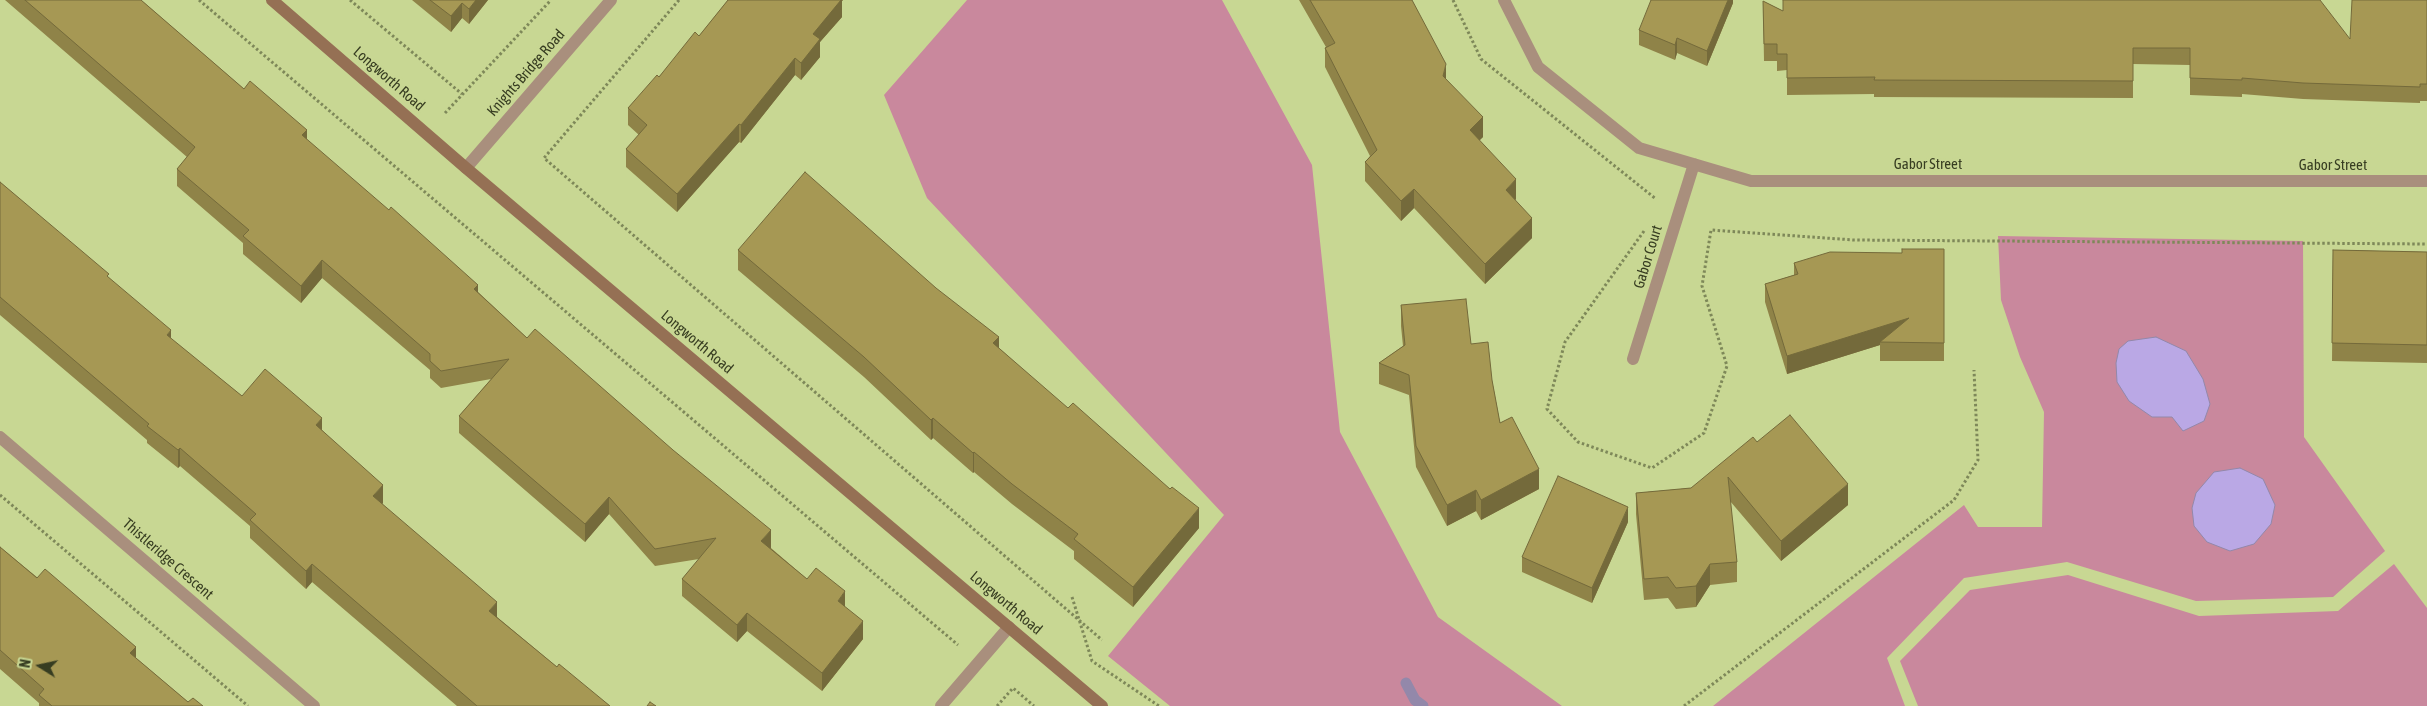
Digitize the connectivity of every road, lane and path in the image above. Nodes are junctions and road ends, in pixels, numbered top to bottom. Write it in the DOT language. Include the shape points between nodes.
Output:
graph roads {
  1 [pos="199,0"];
  2 [pos="272,0"];
  3 [pos="350,0"];
  4 [pos="551,0"];
  5 [pos="611,0"];
  6 [pos="679,0"];
  7 [pos="1453,0"];
  8 [pos="1504,0"];
  9 [pos="462,94"];
  10 [pos="445,112"];
  11 [pos="1694,164"];
  12 [pos="466,168"];
  13 [pos="2427,182"];
  14 [pos="1663,204"];
  15 [pos="1646,228"];
  16 [pos="2427,244"];
  17 [pos="1633,359"];
  18 [pos="1974,370"];
  19 [pos="0,437"];
  20 [pos="0,495"];
  21 [pos="1072,597"];
  22 [pos="1009,627"];
  23 [pos="1102,640"];
  24 [pos="958,644"];
  25 [pos="248,706"];
  26 [pos="314,706"];
  27 [pos="941,706"];
  28 [pos="997,706"];
  29 [pos="1034,706"];
  30 [pos="1102,706"];
  31 [pos="1160,706"];
  32 [pos="1684,706"];
  1 -- 24 [label="path"];
  2 -- 12 [label="street, Longworth Road"];
  3 -- 9 [label="path"];
  4 -- 9 [label="path"];
  5 -- 12 [label="street, Knights Bridge Road"];
  6 -- 23 [label="path" via="544,158"];
  7 -- 14 [label="path" via="1481,59"];
  8 -- 11 [label="street, Gabor Street" via="1538,67 1639,148"];
  9 -- 10 [label="path"];
  11 -- 13 [label="street, Gabor Street" via="1751,180"];
  11 -- 17 [label="street, Gabor Court"];
  12 -- 22 [label="street, Longworth Road"];
  15 -- 16 [label="path" via="1566,342 1547,409 1578,442 1652,468 1704,432 1727,366 1702,286 1711,230 1854,240"];
  18 -- 32 [label="path" via="1978,460 1954,500"];
  19 -- 26 [label="street, Thistleridge Crescent"];
  20 -- 25 [label="path"];
  21 -- 31 [label="path" via="1092,661"];
  22 -- 27 [label="street"];
  22 -- 30 [label="street, Longworth Road"];
  28 -- 29 [label="path" via="1013,688"];
}
